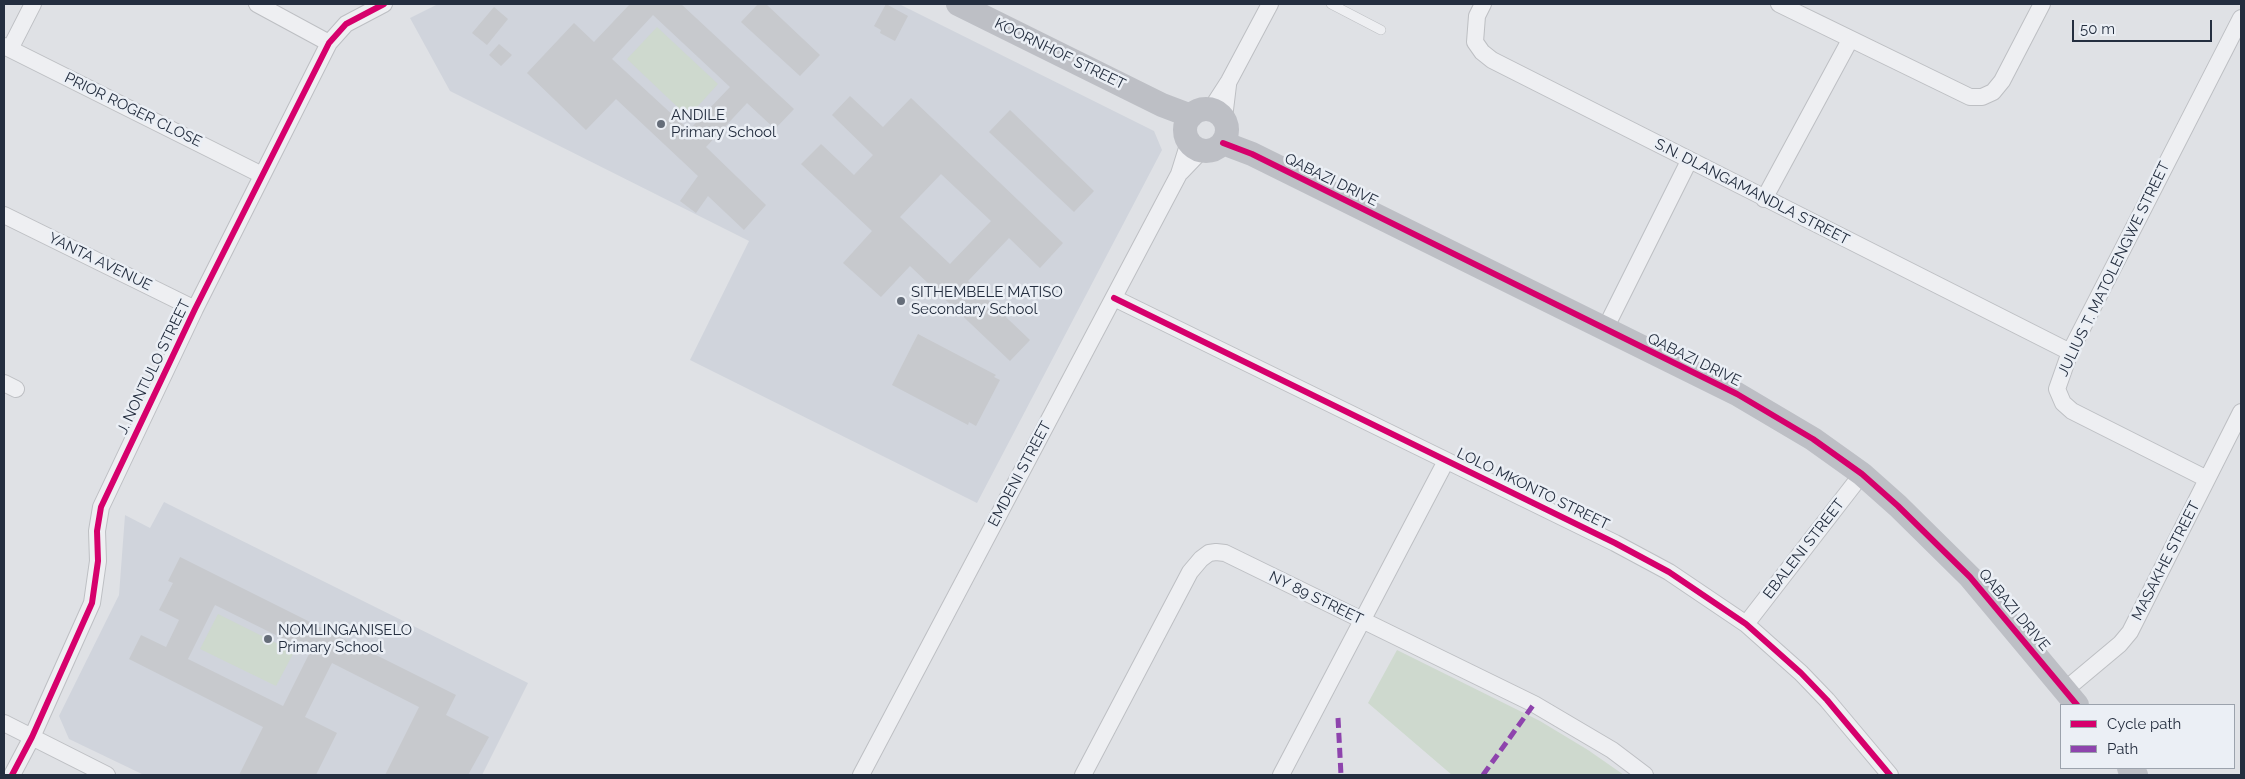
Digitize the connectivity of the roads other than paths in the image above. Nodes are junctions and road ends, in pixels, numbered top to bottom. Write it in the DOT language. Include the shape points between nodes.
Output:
graph roads {
  1 [pos="33,4"];
  2 [pos="258,4"];
  3 [pos="384,4"];
  4 [pos="958,4"];
  5 [pos="1270,4"];
  6 [pos="1331,4"];
  7 [pos="1484,4"];
  8 [pos="1778,4"];
  9 [pos="2042,4"];
  10 [pos="2241,18"];
  11 [pos="1381,30"];
  12 [pos="1850,40"];
  13 [pos="329,43"];
  14 [pos="7,47"];
  15 [pos="1207,130"];
  16 [pos="1689,161"];
  17 [pos="262,175"];
  18 [pos="1764,199"];
  19 [pos="4,214"];
  20 [pos="1114,298"];
  21 [pos="195,309"];
  22 [pos="1605,329"];
  23 [pos="2070,352"];
  24 [pos="2241,412"];
  25 [pos="1446,461"];
  26 [pos="1862,474"];
  27 [pos="2207,479"];
  28 [pos="1362,620"];
  29 [pos="1746,624"];
  30 [pos="2071,698"];
  31 [pos="4,723"];
  32 [pos="32,737"];
  33 [pos="12,775"];
  34 [pos="107,775"];
  35 [pos="861,775"];
  36 [pos="1083,775"];
  37 [pos="1281,775"];
  38 [pos="1645,775"];
  39 [pos="1890,775"];
  1 -- 14 [label="street"];
  2 -- 13 [label="street"];
  3 -- 13 [label="street, J. NONTULO STREET" via="346,24"];
  4 -- 15 [label="street, KOORNHOF STREET"];
  5 -- 15 [label="street, EMDENI STREET"];
  6 -- 11 [label="lane"];
  7 -- 16 [label="street, S.N. DLANGAMANDLA STREET" via="1477,16 1476,42 1492,60"];
  8 -- 12 [label="street"];
  9 -- 12 [label="street" via="2002,82 1993,92 1982,97 1970,97"];
  10 -- 23 [label="street, JULIUS T. MATOLENGWE STREET"];
  12 -- 18 [label="street"];
  13 -- 17 [label="street, J. NONTULO STREET"];
  14 -- 17 [label="street, PRIOR ROGER CLOSE"];
  15 -- 20 [label="street, EMDENI STREET"];
  15 -- 22 [label="street, QABAZI DRIVE"];
  16 -- 18 [label="street, S.N. DLANGAMANDLA STREET"];
  16 -- 22 [label="street"];
  17 -- 21 [label="street, J. NONTULO STREET"];
  18 -- 23 [label="street, S.N. DLANGAMANDLA STREET"];
  19 -- 21 [label="street, YANTA AVENUE"];
  20 -- 25 [label="street, LOLO MKONTO STREET"];
  20 -- 35 [label="street, EMDENI STREET"];
  21 -- 32 [label="street, J. NONTULO STREET" via="101,507 92,603"];
  22 -- 26 [label="street, QABAZI DRIVE" via="1754,404 1813,439"];
  23 -- 27 [label="street, JULIUS T. MATOLENGWE STREET" via="2057,389 2063,403 2072,411"];
  24 -- 27 [label="street, MASAKHE STREET"];
  25 -- 28 [label="street"];
  25 -- 29 [label="street, LOLO MKONTO STREET" via="1642,556"];
  26 -- 29 [label="street, EBALENI STREET"];
  26 -- 30 [label="street, QABAZI DRIVE" via="1970,577"];
  27 -- 30 [label="street, MASAKHE STREET" via="2130,632"];
  28 -- 36 [label="street, NY 89 STREET" via="1224,553 1209,553 1190,572"];
  28 -- 37 [label="street"];
  28 -- 38 [label="street, NY 89 STREET" via="1534,704 1612,750"];
  29 -- 39 [label="street, LOLO MKONTO STREET" via="1808,680"];
  31 -- 32 [label="street"];
  32 -- 33 [label="street, J. NONTULO STREET"];
  32 -- 34 [label="street"];
}
